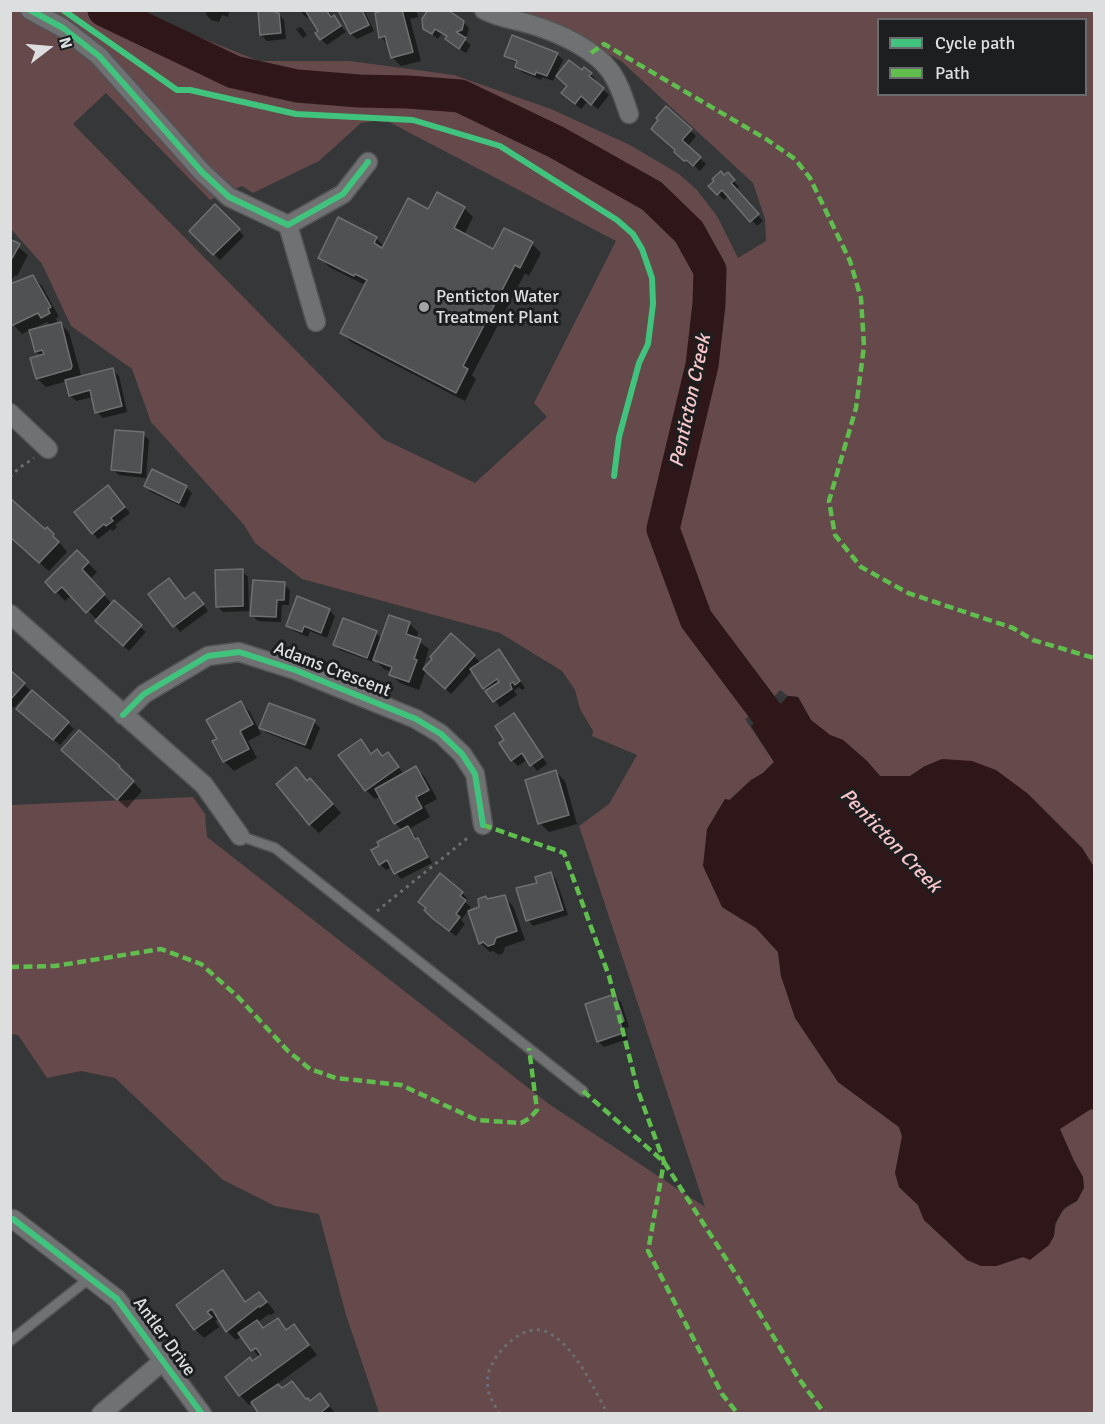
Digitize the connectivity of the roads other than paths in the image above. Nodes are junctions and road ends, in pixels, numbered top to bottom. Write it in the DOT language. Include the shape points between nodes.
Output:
graph roads {
  1 [pos="30,10"];
  2 [pos="484,10"];
  3 [pos="630,114"];
  4 [pos="368,162"];
  5 [pos="288,225"];
  6 [pos="316,322"];
  7 [pos="10,413"];
  8 [pos="48,449"];
  9 [pos="10,614"];
  10 [pos="123,715"];
  11 [pos="483,825"];
  12 [pos="240,836"];
  13 [pos="584,1091"];
  14 [pos="10,1220"];
  15 [pos="90,1278"];
  16 [pos="10,1341"];
  17 [pos="163,1361"];
  18 [pos="101,1413"];
  19 [pos="202,1413"];
  1 -- 5 [label="street" via="63,28 99,56 201,172 229,197"];
  2 -- 3 [label="street" via="535,25 591,53 610,70"];
  4 -- 5 [label="street" via="343,194"];
  5 -- 6 [label="street"];
  7 -- 8 [label="street"];
  9 -- 10 [label="street"];
  10 -- 11 [label="street, Adams Crescent" via="144,694 208,656 239,652 296,670 405,714 441,734 462,754 475,774"];
  10 -- 12 [label="street" via="204,785"];
  12 -- 13 [label="lane" via="274,848"];
  14 -- 15 [label="street, Antler Drive"];
  15 -- 16 [label="lane"];
  15 -- 17 [label="street, Antler Drive" via="117,1299"];
  17 -- 18 [label="street"];
  17 -- 19 [label="street, Antler Drive"];
}
